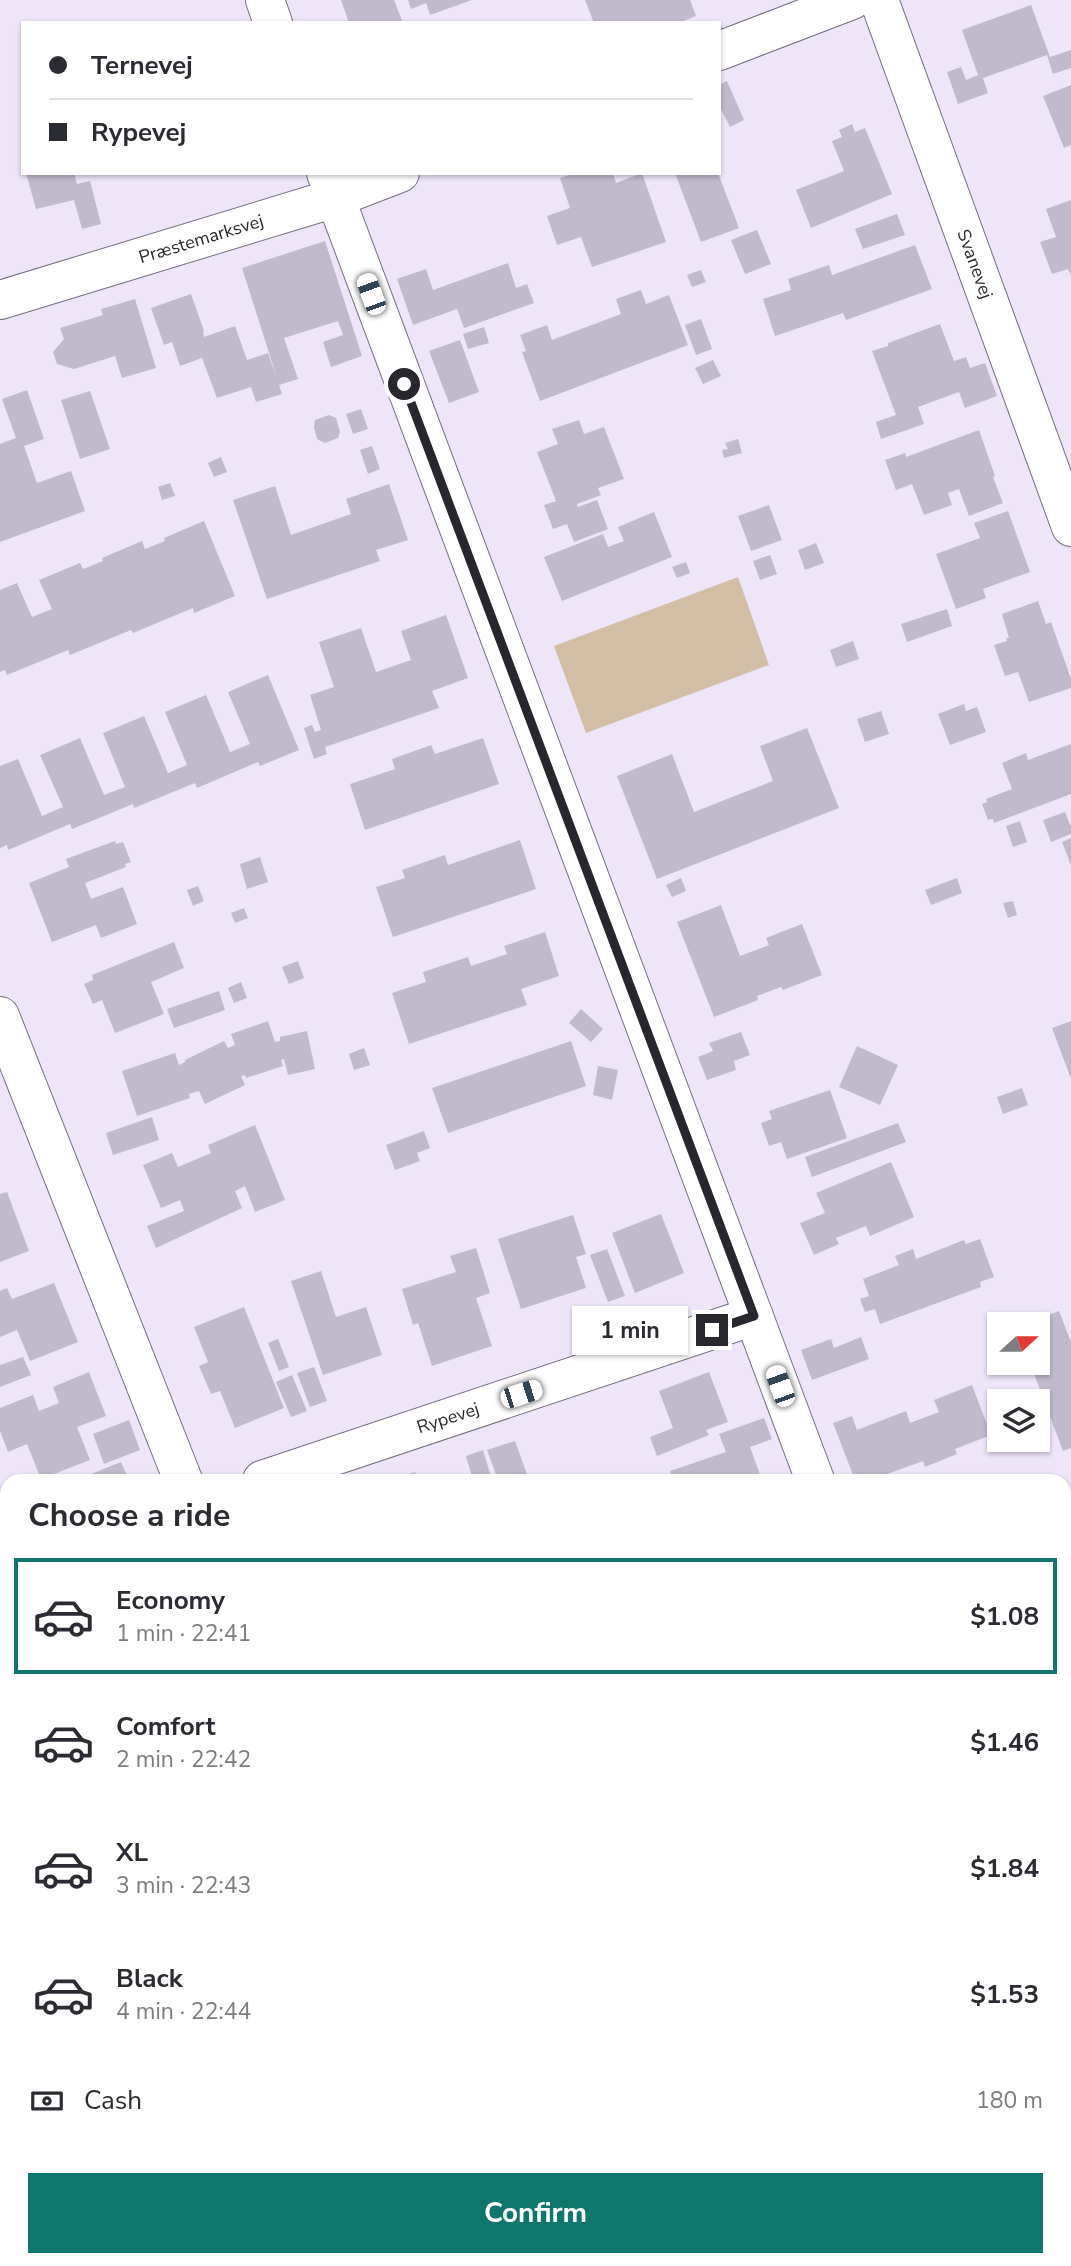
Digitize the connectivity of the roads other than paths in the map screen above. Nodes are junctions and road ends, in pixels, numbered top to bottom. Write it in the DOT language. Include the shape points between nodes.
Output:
graph roads {
  1 [pos="265,0"];
  2 [pos="852,0"];
  3 [pos="879,0"];
  4 [pos="273,21"];
  5 [pos="721,50"];
  6 [pos="389,175"];
  7 [pos="330,186"];
  8 [pos="0,300"];
  9 [pos="1071,527"];
  10 [pos="0,1016"];
  11 [pos="754,1316"];
  12 [pos="181,1474"];
  13 [pos="280,1474"];
  14 [pos="813,1474"];
  1 -- 4 [label="street"];
  2 -- 5 [label="street"];
  3 -- 9 [label="street, Svanevej"];
  6 -- 7 [label="street, Præstemarksvej"];
  7 -- 8 [label="street, Præstemarksvej"];
  7 -- 11 [label="street"];
  10 -- 12 [label="street"];
  11 -- 13 [label="street, Rypevej"];
  11 -- 14 [label="street"];
}
